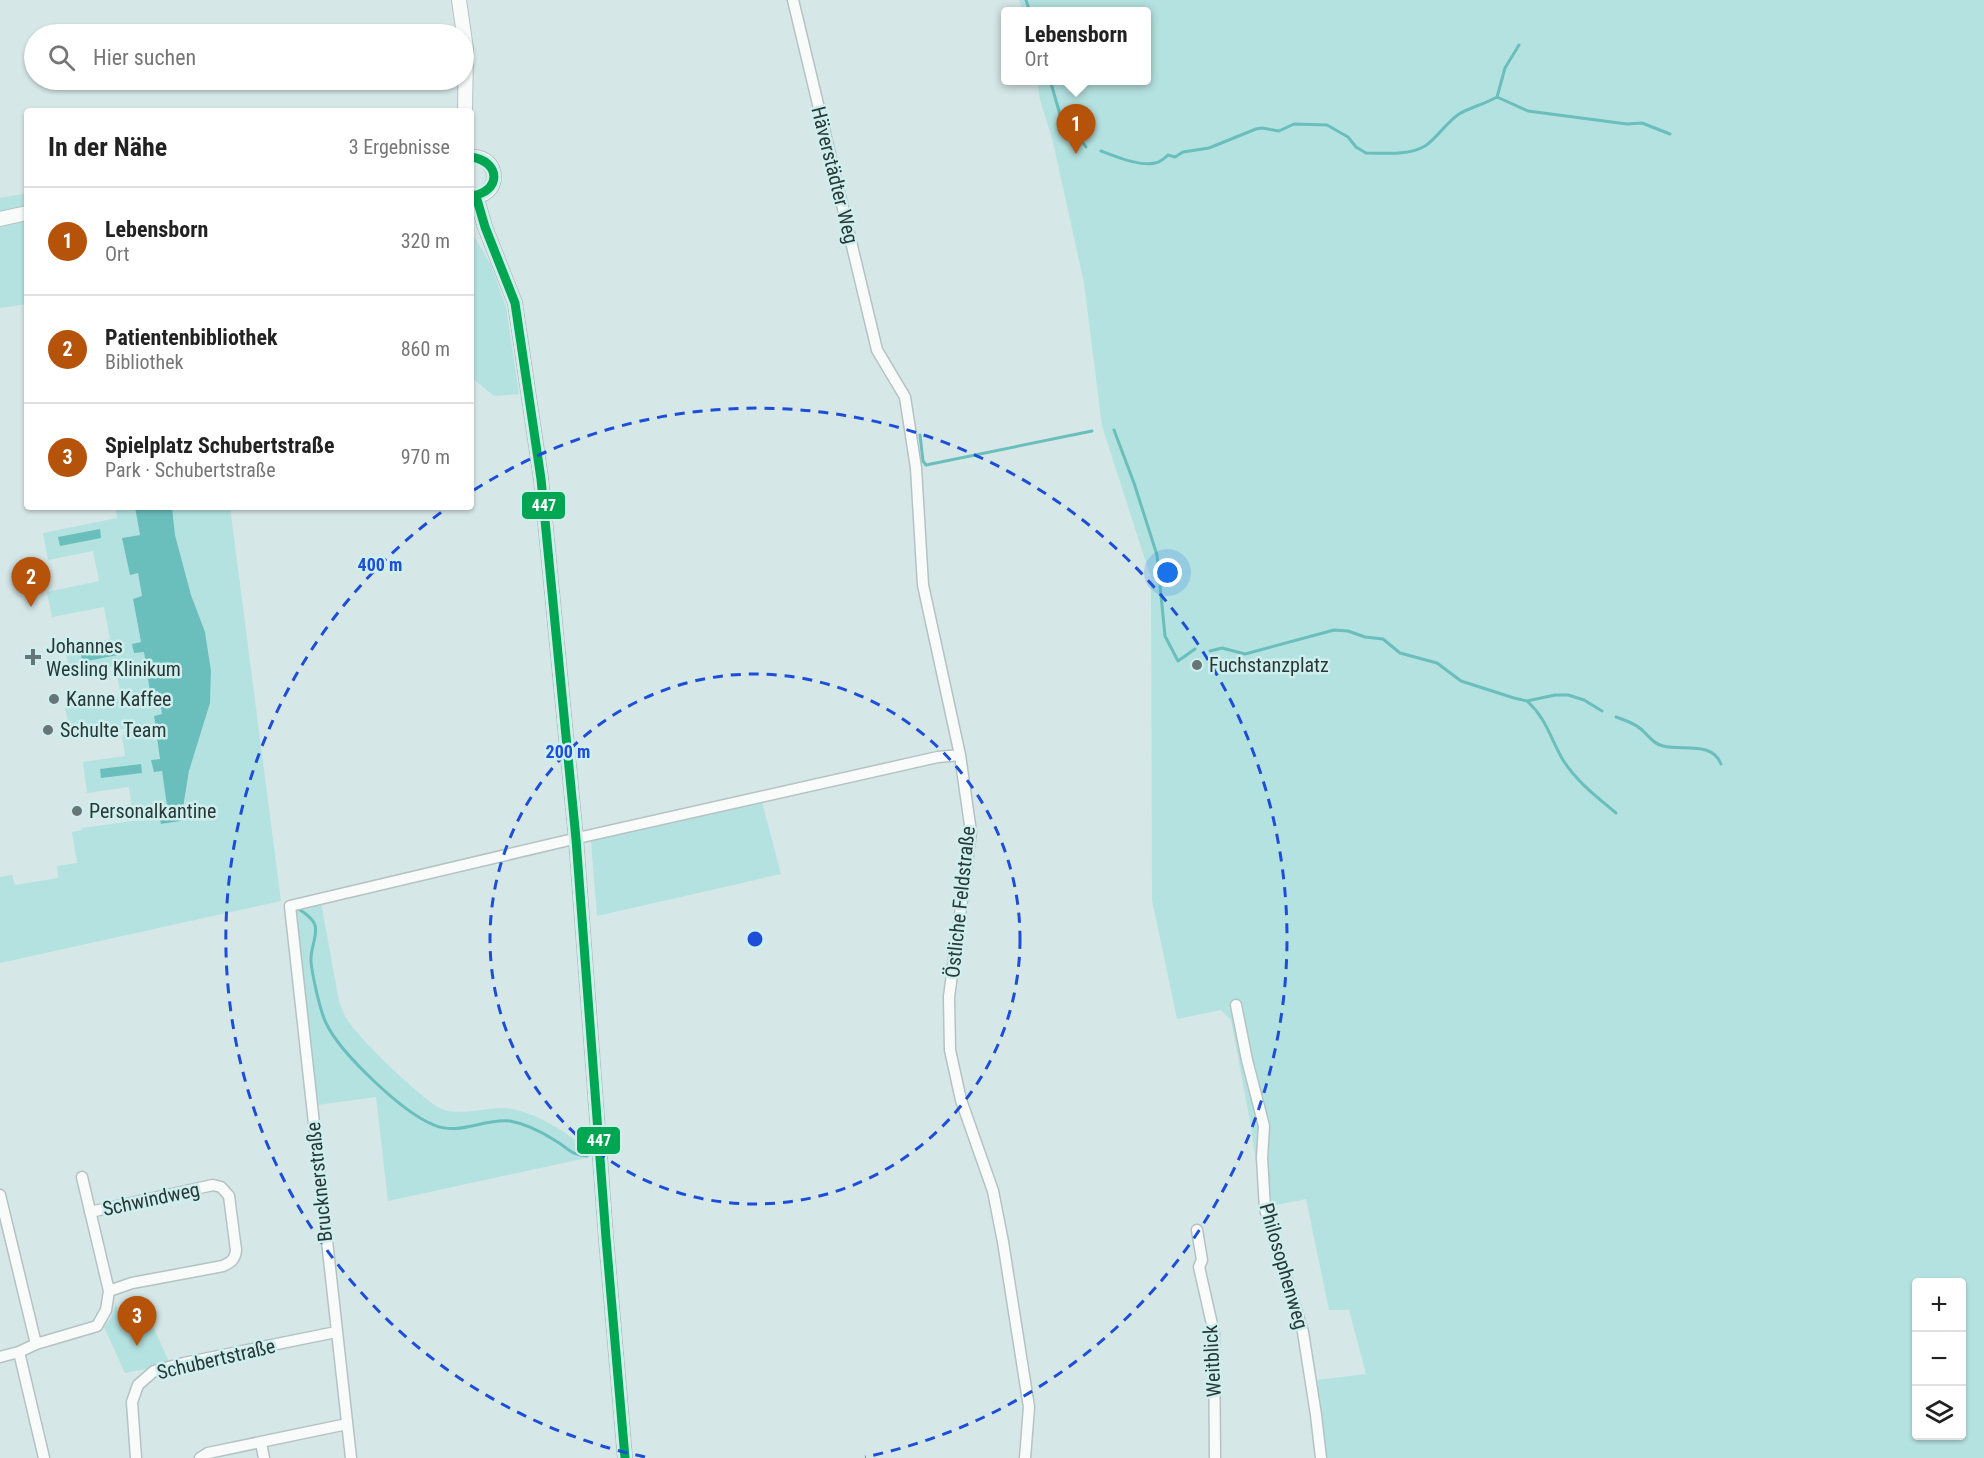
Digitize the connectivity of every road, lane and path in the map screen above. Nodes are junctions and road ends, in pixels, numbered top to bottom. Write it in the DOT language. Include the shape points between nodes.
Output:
graph roads {
  1 [pos="459,0"];
  2 [pos="793,0"];
  3 [pos="462,24"];
  4 [pos="465,90"];
  5 [pos="465,108"];
  6 [pos="474,157"];
  7 [pos="474,196"];
  8 [pos="24,214"];
  9 [pos="0,219"];
  10 [pos="877,350"];
  11 [pos="960,755"];
  12 [pos="576,838"];
  13 [pos="1236,1005"];
  14 [pos="82,1177"];
  15 [pos="0,1195"];
  16 [pos="90,1212"];
  17 [pos="1197,1230"];
  18 [pos="109,1291"];
  19 [pos="336,1332"];
  20 [pos="36,1344"];
  21 [pos="19,1352"];
  22 [pos="0,1357"];
  23 [pos="347,1424"];
  24 [pos="261,1443"];
  25 [pos="44,1458"];
  26 [pos="136,1458"];
  27 [pos="200,1458"];
  28 [pos="264,1458"];
  29 [pos="351,1458"];
  30 [pos="626,1458"];
  31 [pos="1025,1458"];
  32 [pos="1215,1458"];
  33 [pos="1321,1458"];
  1 -- 3 [label="main road"];
  2 -- 10 [label="street, Häverstädter Weg"];
  4 -- 5 [label="main road"];
  6 -- 7 [label="main road" via="486,160 494,179 488,191"];
  7 -- 12 [label="main road" via="515,303 525,361 542,479"];
  8 -- 9 [label="main road"];
  10 -- 11 [label="street, Östliche Feldstraße" via="905,397 916,468 923,585"];
  11 -- 12 [label="street"];
  11 -- 31 [label="street, Östliche Feldstraße" via="971,832 949,997 950,1050 960,1100 993,1191 1003,1242 1029,1407"];
  12 -- 19 [label="street, Brucknerstraße" via="290,906"];
  12 -- 30 [label="main road"];
  13 -- 33 [label="street, Philosophenweg" via="1264,1126 1265,1209 1303,1332"];
  14 -- 16 [label="street"];
  15 -- 20 [label="street"];
  16 -- 18 [label="street"];
  16 -- 18 [label="street, Schwindweg" via="213,1185 230,1196 236,1250 231,1262"];
  17 -- 32 [label="street, Weitblick" via="1202,1260 1199,1267 1214,1333"];
  18 -- 20 [label="street" via="106,1310 97,1326"];
  19 -- 23 [label="street, Brucknerstraße"];
  19 -- 26 [label="street, Schubertstraße" via="154,1371 138,1385 132,1402"];
  20 -- 21 [label="street"];
  21 -- 22 [label="street"];
  21 -- 25 [label="street"];
  23 -- 24 [label="street"];
  23 -- 29 [label="street, Brucknerstraße"];
  24 -- 27 [label="street" via="207,1453"];
  24 -- 28 [label="street"];
}
